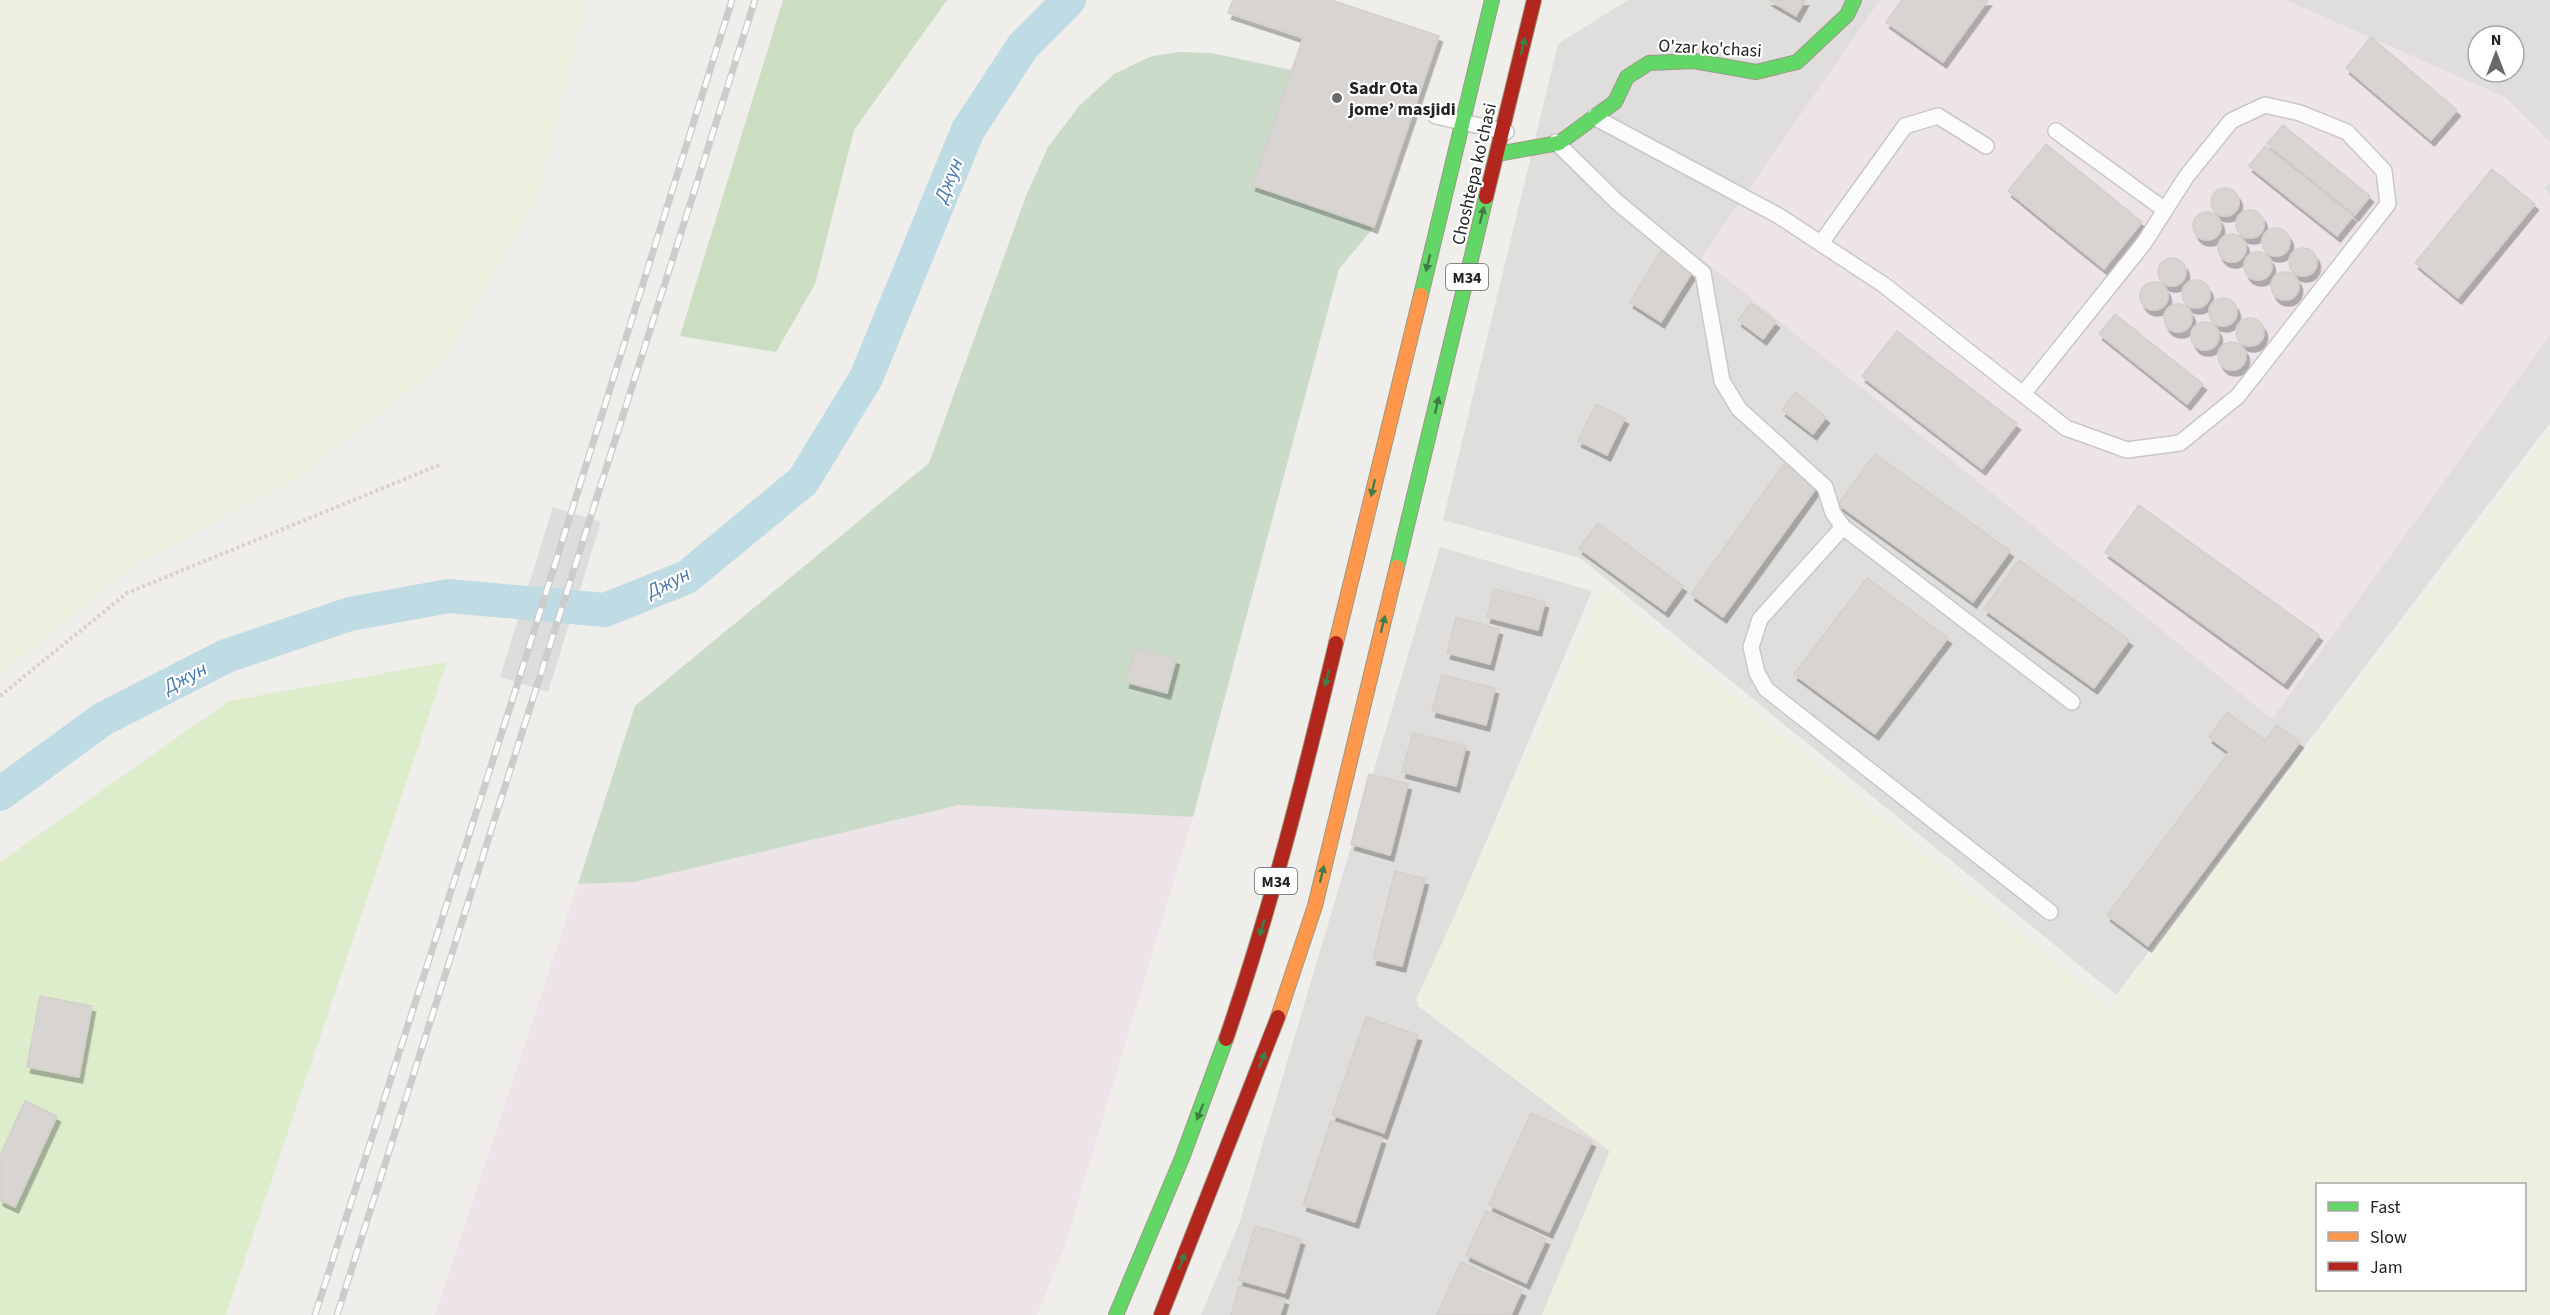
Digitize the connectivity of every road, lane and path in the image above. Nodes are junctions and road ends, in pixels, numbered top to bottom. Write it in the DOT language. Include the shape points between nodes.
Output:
graph roads {
  1 [pos="1492,0"];
  2 [pos="1534,0"];
  3 [pos="1854,0"];
  4 [pos="1436,116"];
  5 [pos="1594,117"];
  6 [pos="1462,123"];
  7 [pos="1502,131"];
  8 [pos="2055,131"];
  9 [pos="1559,143"];
  10 [pos="1986,146"];
  11 [pos="1497,154"];
  12 [pos="2165,210"];
  13 [pos="1821,243"];
  14 [pos="2023,393"];
  15 [pos="439,465"];
  16 [pos="1843,527"];
  17 [pos="0,696"];
  18 [pos="2072,702"];
  19 [pos="2050,912"];
  20 [pos="1116,1315"];
  21 [pos="1161,1315"];
  1 -- 6 [label="main road, Choshtepa ko'chasi / M34"];
  7 -- 2 [label="main road, Choshtepa ko'chasi / M34, one-way"];
  3 -- 5 [label="main road, O'zar ko'chasi" via="1847,15 1797,62 1756,72 1694,61 1649,63 1627,76 1615,102"];
  4 -- 6 [label="lane"];
  5 -- 9 [label="main road, O'zar ko'chasi"];
  5 -- 13 [label="lane" via="1779,216"];
  6 -- 7 [label="lane"];
  6 -- 20 [label="main road, Choshtepa ko'chasi / M34, one-way" via="1270,902 1202,1106"];
  7 -- 9 [label="lane"];
  7 -- 11 [label="main road, Choshtepa ko'chasi / M34"];
  8 -- 12 [label="lane"];
  9 -- 11 [label="main road, O'zar ko'chasi"];
  9 -- 16 [label="lane" via="1617,202 1703,273 1722,381 1739,409 1825,487 1833,513"];
  10 -- 13 [label="lane" via="1938,116 1905,126"];
  21 -- 11 [label="main road, Choshtepa ko'chasi / M34, one-way" via="1276,1024 1314,906"];
  12 -- 14 [label="lane" via="2144,243"];
  12 -- 14 [label="lane" via="2231,122 2265,105 2300,113 2347,132 2384,171 2388,204 2238,396 2180,443 2127,450 2066,428"];
  13 -- 14 [label="lane" via="1884,285"];
  15 -- 17 [label="path" via="128,593"];
  16 -- 18 [label="lane"];
  16 -- 19 [label="lane" via="1760,620 1751,647 1757,673 1766,689"];
}
